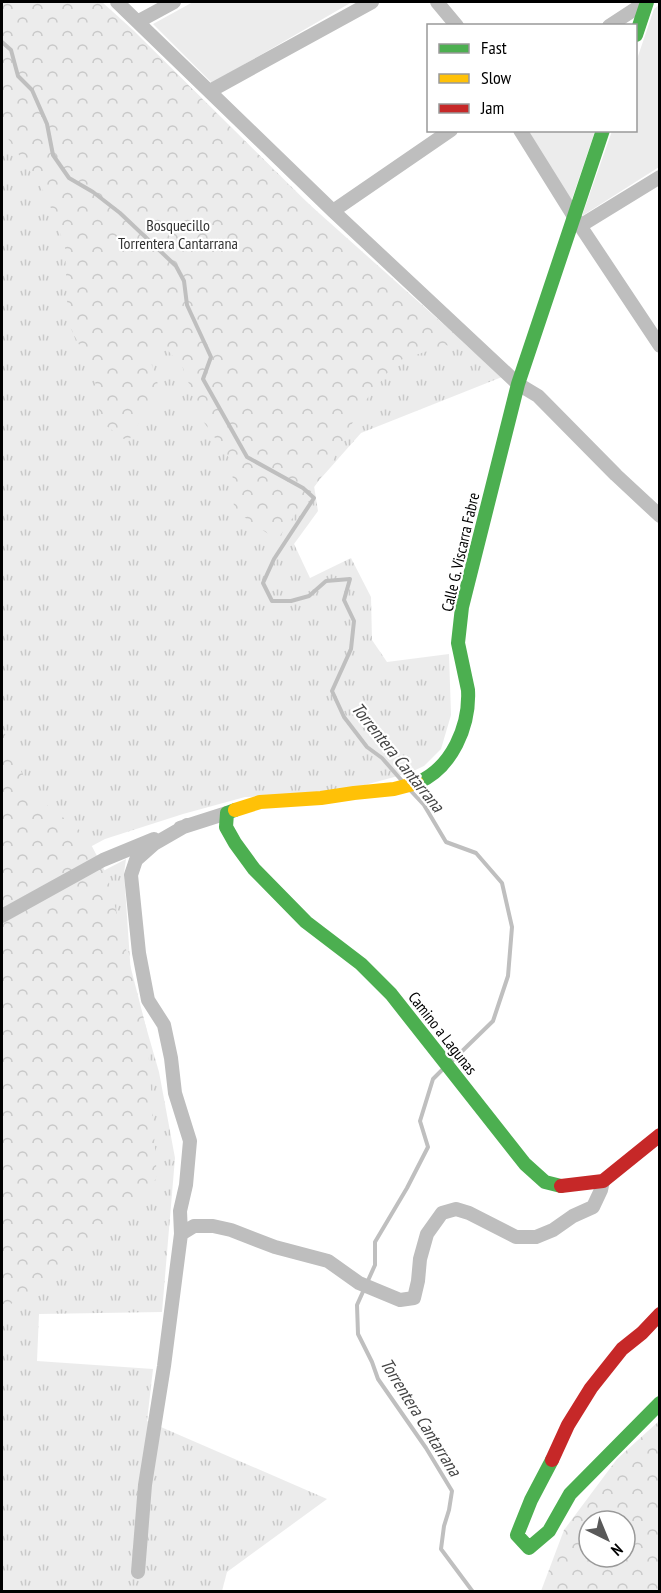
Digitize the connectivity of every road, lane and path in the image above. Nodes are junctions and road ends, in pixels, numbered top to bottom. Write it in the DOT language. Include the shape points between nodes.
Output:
graph roads {
  1 [pos="117,2"];
  2 [pos="174,2"];
  3 [pos="372,2"];
  4 [pos="437,2"];
  5 [pos="646,2"];
  6 [pos="140,21"];
  7 [pos="455,24"];
  8 [pos="612,24"];
  9 [pos="637,32"];
  10 [pos="210,91"];
  11 [pos="448,132"];
  12 [pos="521,132"];
  13 [pos="602,132"];
  14 [pos="660,177"];
  15 [pos="333,211"];
  16 [pos="577,221"];
  17 [pos="660,346"];
  18 [pos="518,384"];
  19 [pos="660,516"];
  20 [pos="226,813"];
  21 [pos="187,825"];
  22 [pos="2,916"];
  23 [pos="660,1135"];
  24 [pos="603,1181"];
  25 [pos="181,1234"];
  26 [pos="660,1314"];
  27 [pos="660,1403"];
  28 [pos="138,1572"];
  1 -- 6 [label="street"];
  2 -- 6 [label="street"];
  3 -- 10 [label="street"];
  4 -- 7 [label="street"];
  5 -- 8 [label="street"];
  5 -- 9 [label="street"];
  6 -- 10 [label="street"];
  10 -- 15 [label="street"];
  11 -- 15 [label="street"];
  12 -- 16 [label="street"];
  13 -- 16 [label="street, Calle G. Viscarra Fabre"];
  14 -- 16 [label="street"];
  15 -- 18 [label="street"];
  16 -- 17 [label="street"];
  16 -- 18 [label="street, Calle G. Viscarra Fabre"];
  18 -- 19 [label="street" via="537,396"];
  18 -- 20 [label="street, Calle G. Viscarra Fabre" via="462,607 458,643 469,702 465,725 448,759 417,784 317,799 265,800"];
  20 -- 21 [label="street"];
  20 -- 24 [label="street, Camino a Lagunas" via="226,827 254,869 306,922 361,964 391,994 525,1164 545,1182 560,1186"];
  21 -- 22 [label="street" via="103,860"];
  21 -- 25 [label="street" via="154,844 136,860 131,875 148,1000 164,1025 175,1093 190,1141 180,1211"];
  23 -- 24 [label="street"];
  24 -- 25 [label="street" via="593,1207 536,1237 516,1237 456,1209 442,1213 427,1234 414,1298 400,1300 359,1283 328,1261 231,1230 194,1226"];
  25 -- 28 [label="street" via="145,1485"];
  26 -- 27 [label="street" via="622,1349 568,1425 517,1535 529,1548 549,1531 570,1494"];
}
